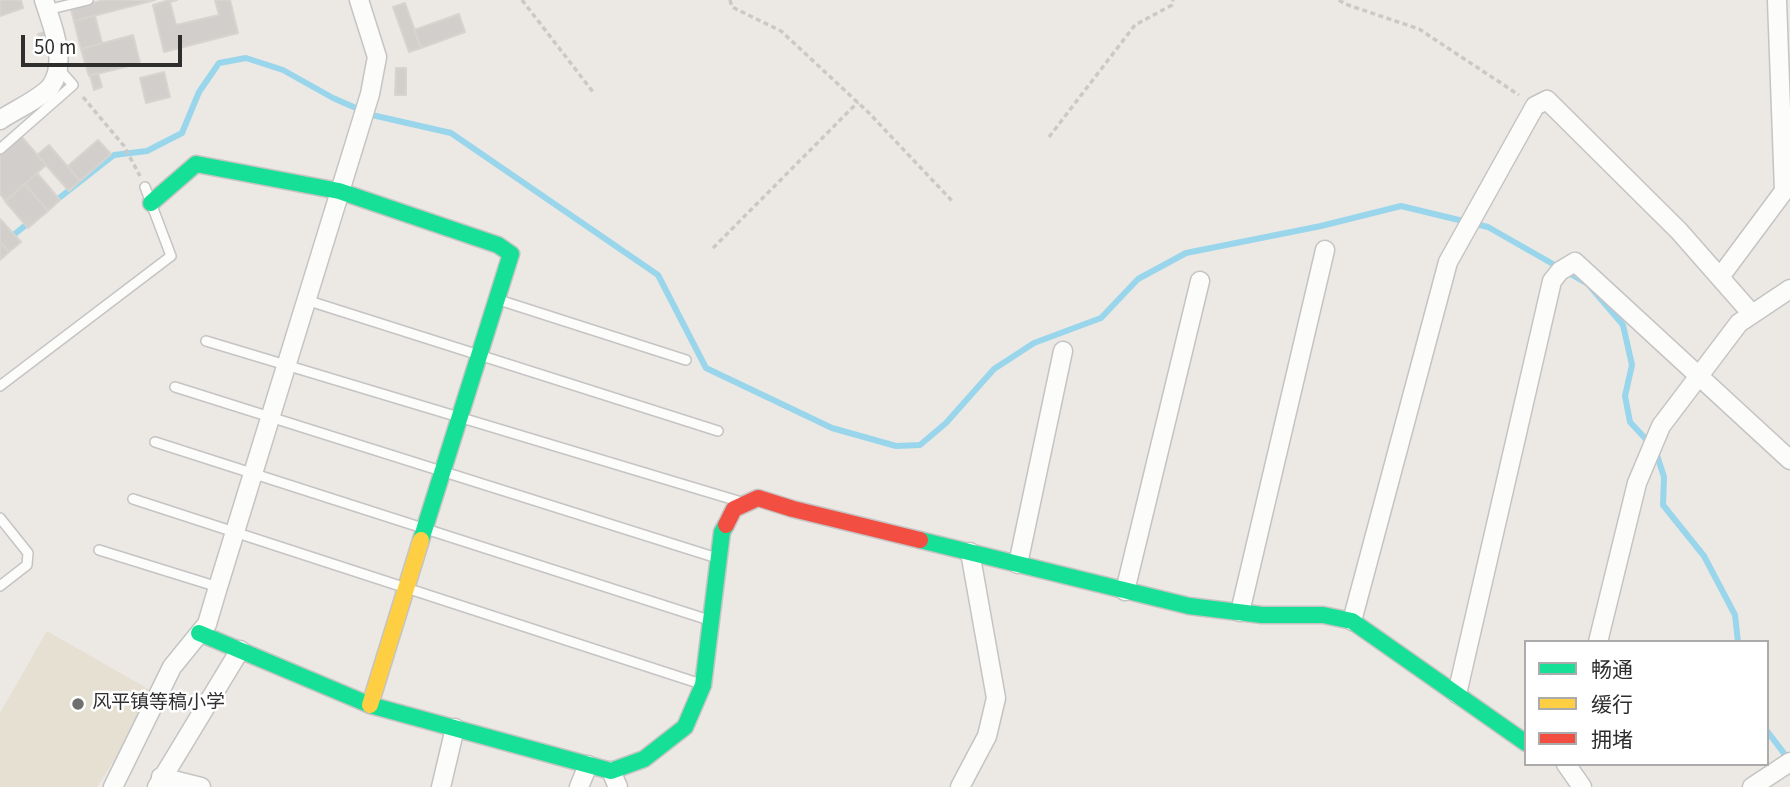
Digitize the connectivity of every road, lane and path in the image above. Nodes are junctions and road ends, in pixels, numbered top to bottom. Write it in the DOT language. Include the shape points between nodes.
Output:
graph roads {
  1 [pos="88,0"];
  2 [pos="359,0"];
  3 [pos="522,0"];
  4 [pos="730,0"];
  5 [pos="1173,0"];
  6 [pos="1339,0"];
  7 [pos="1777,0"];
  8 [pos="46,5"];
  9 [pos="60,69"];
  10 [pos="73,85"];
  11 [pos="593,92"];
  12 [pos="858,102"];
  13 [pos="1535,106"];
  14 [pos="0,120"];
  15 [pos="1049,136"];
  16 [pos="0,149"];
  17 [pos="145,187"];
  18 [pos="339,191"];
  19 [pos="151,203"];
  20 [pos="954,203"];
  21 [pos="713,248"];
  22 [pos="1325,250"];
  23 [pos="1720,277"];
  24 [pos="1200,281"];
  25 [pos="1790,289"];
  26 [pos="497,299"];
  27 [pos="306,300"];
  28 [pos="1752,314"];
  29 [pos="206,341"];
  30 [pos="1063,351"];
  31 [pos="479,355"];
  32 [pos="686,360"];
  33 [pos="286,365"];
  34 [pos="1698,377"];
  35 [pos="0,386"];
  36 [pos="175,387"];
  37 [pos="270,417"];
  38 [pos="460,417"];
  39 [pos="718,431"];
  40 [pos="155,442"];
  41 [pos="1790,460"];
  42 [pos="443,471"];
  43 [pos="253,473"];
  44 [pos="134,499"];
  45 [pos="747,503"];
  46 [pos="0,518"];
  47 [pos="425,529"];
  48 [pos="234,532"];
  49 [pos="99,550"];
  50 [pos="970,552"];
  51 [pos="719,558"];
  52 [pos="1018,564"];
  53 [pos="0,586"];
  54 [pos="218,587"];
  55 [pos="407,588"];
  56 [pos="1125,591"];
  57 [pos="1240,612"];
  58 [pos="711,621"];
  59 [pos="1352,621"];
  60 [pos="199,633"];
  61 [pos="1598,640"];
  62 [pos="240,650"];
  63 [pos="703,685"];
  64 [pos="1457,694"];
  65 [pos="370,705"];
  66 [pos="455,728"];
  67 [pos="1524,742"];
  68 [pos="1790,762"];
  69 [pos="588,765"];
  70 [pos="1568,766"];
  71 [pos="614,779"];
  72 [pos="159,782"];
  73 [pos="113,787"];
  74 [pos="201,787"];
  75 [pos="441,787"];
  76 [pos="579,787"];
  77 [pos="960,787"];
  78 [pos="1582,787"];
  79 [pos="1752,787"];
  1 -- 8 [label="lane"];
  2 -- 18 [label="street" via="377,57"];
  3 -- 11 [label="path"];
  4 -- 12 [label="path" via="732,6 781,31"];
  5 -- 15 [label="path" via="1172,5 1135,25"];
  6 -- 13 [label="path" via="1419,29"];
  7 -- 23 [label="street" via="1784,191"];
  8 -- 9 [label="street"];
  9 -- 10 [label="lane"];
  9 -- 14 [label="street" via="50,87"];
  10 -- 16 [label="lane"];
  10 -- 17 [label="path" via="124,146"];
  12 -- 20 [label="path"];
  12 -- 21 [label="path"];
  13 -- 23 [label="street" via="1547,100"];
  13 -- 59 [label="street" via="1448,262"];
  17 -- 19 [label="lane"];
  18 -- 19 [label="street" via="196,164"];
  18 -- 26 [label="street" via="498,245 511,254"];
  18 -- 27 [label="street"];
  19 -- 35 [label="lane" via="171,256"];
  22 -- 57 [label="street"];
  23 -- 28 [label="street"];
  24 -- 56 [label="street"];
  25 -- 28 [label="street"];
  26 -- 31 [label="street"];
  26 -- 32 [label="lane"];
  27 -- 31 [label="lane"];
  27 -- 33 [label="street"];
  28 -- 34 [label="street" via="1739,323"];
  29 -- 33 [label="lane"];
  30 -- 52 [label="street"];
  31 -- 38 [label="street"];
  31 -- 39 [label="lane"];
  33 -- 37 [label="street"];
  33 -- 38 [label="lane"];
  34 -- 41 [label="street"];
  34 -- 61 [label="street" via="1661,426 1637,483"];
  34 -- 64 [label="street" via="1575,262 1552,281"];
  36 -- 37 [label="lane"];
  37 -- 42 [label="lane"];
  37 -- 43 [label="street"];
  38 -- 42 [label="street"];
  38 -- 45 [label="lane"];
  40 -- 43 [label="lane"];
  42 -- 47 [label="street"];
  42 -- 51 [label="lane"];
  43 -- 47 [label="lane"];
  43 -- 48 [label="street"];
  44 -- 48 [label="lane"];
  45 -- 50 [label="street" via="758,498"];
  45 -- 51 [label="street" via="734,509 722,532"];
  46 -- 53 [label="lane" via="28,553 27,565"];
  47 -- 55 [label="street"];
  47 -- 58 [label="lane"];
  48 -- 54 [label="street"];
  48 -- 55 [label="lane"];
  49 -- 54 [label="lane"];
  50 -- 52 [label="street"];
  50 -- 77 [label="street" via="996,698 987,736"];
  51 -- 58 [label="street"];
  52 -- 56 [label="street"];
  54 -- 60 [label="street" via="207,624"];
  55 -- 63 [label="lane"];
  55 -- 65 [label="street"];
  56 -- 57 [label="street"];
  57 -- 59 [label="street" via="1323,615"];
  58 -- 63 [label="street"];
  59 -- 64 [label="street"];
  60 -- 62 [label="street"];
  60 -- 73 [label="street" via="172,667"];
  62 -- 65 [label="street"];
  62 -- 72 [label="street"];
  63 -- 71 [label="street" via="685,727"];
  64 -- 67 [label="street"];
  65 -- 66 [label="street"];
  66 -- 69 [label="street"];
  66 -- 75 [label="street"];
  68 -- 79 [label="street"];
  69 -- 71 [label="street"];
  69 -- 76 [label="street"];
  70 -- 78 [label="street"];
  72 -- 74 [label="street"];
}
